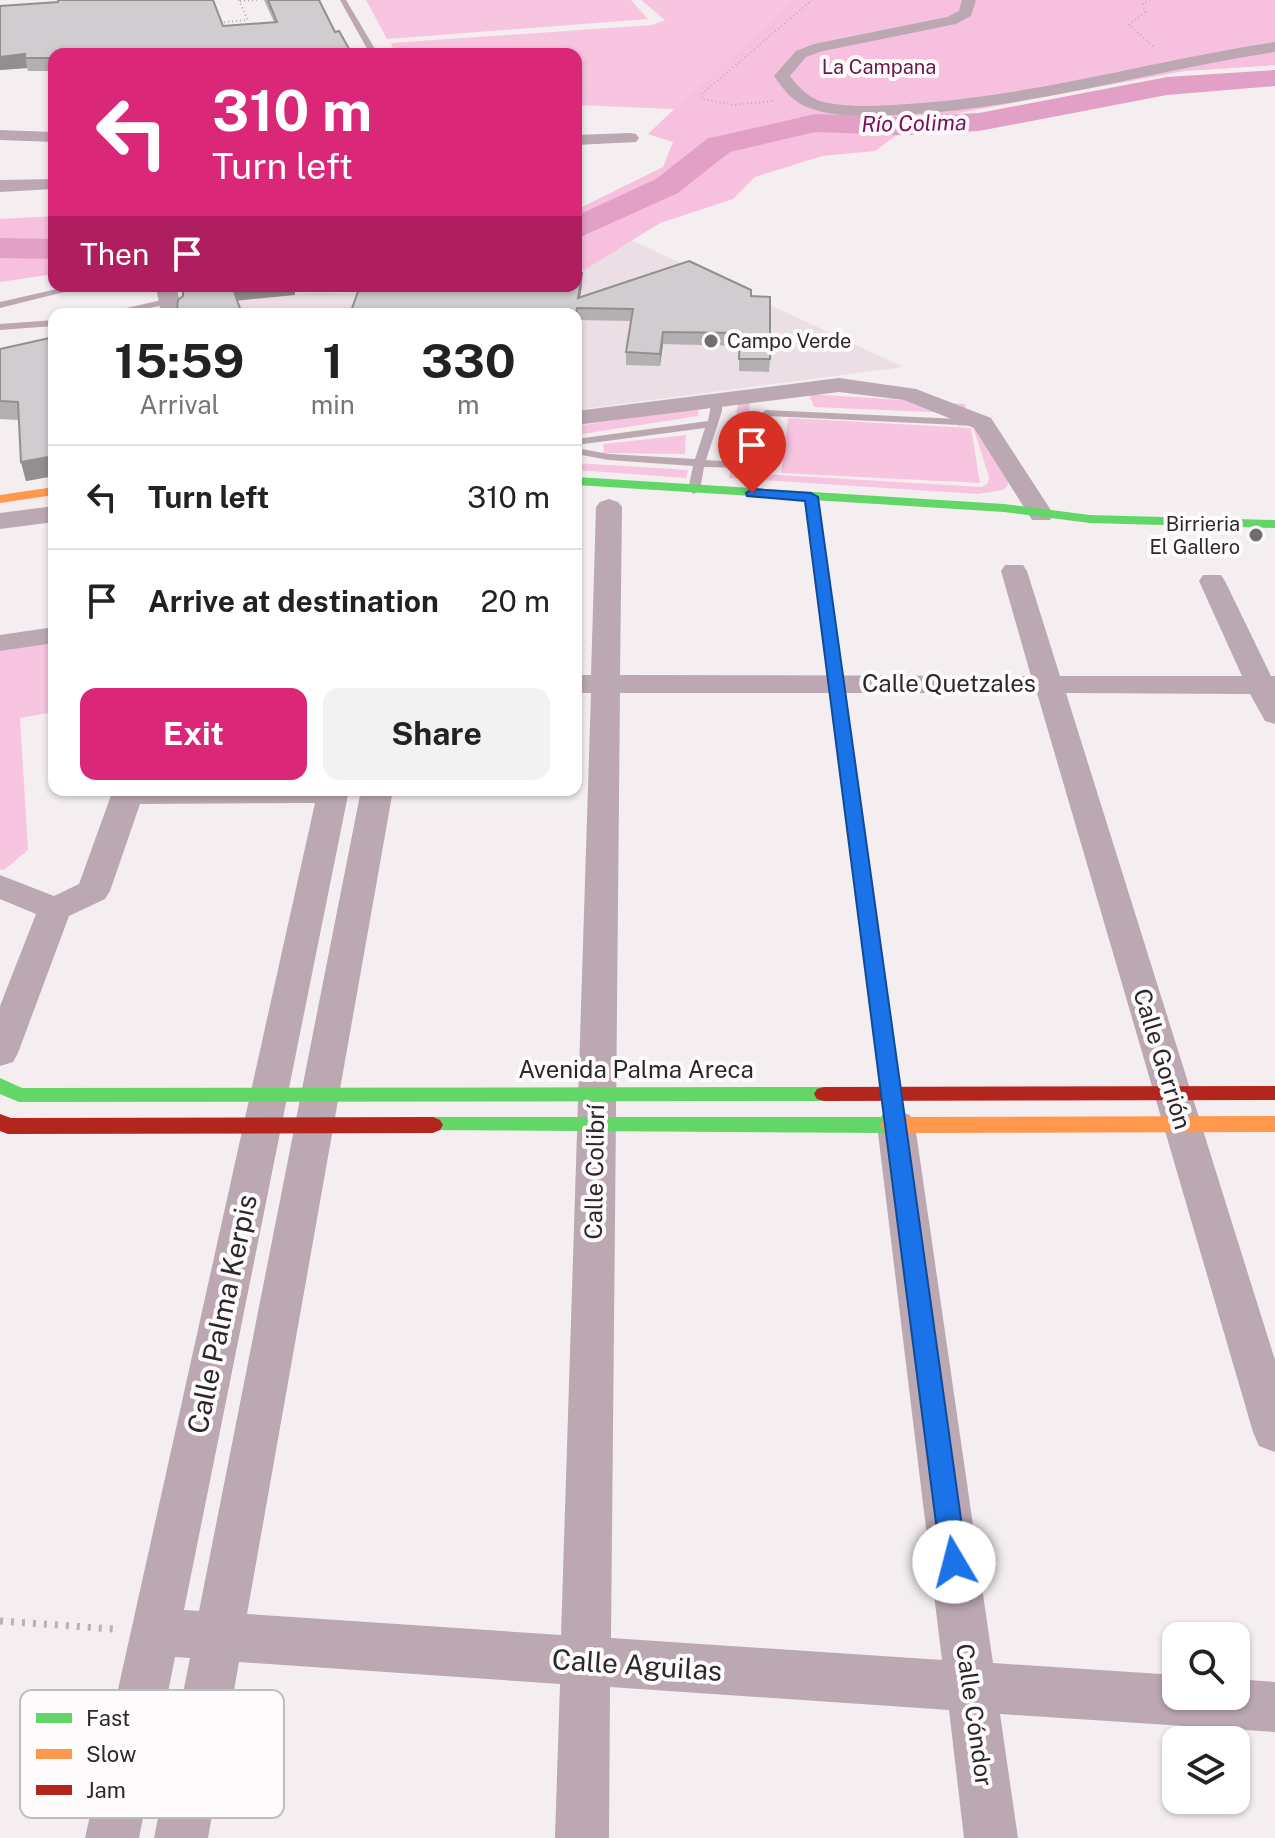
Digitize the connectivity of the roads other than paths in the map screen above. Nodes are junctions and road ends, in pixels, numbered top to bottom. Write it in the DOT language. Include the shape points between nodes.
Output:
graph roads {
  1 [pos="343,0"];
  2 [pos="969,0"];
  3 [pos="1275,47"];
  4 [pos="371,48"];
  5 [pos="0,135"];
  6 [pos="48,137"];
  7 [pos="630,138"];
  8 [pos="582,140"];
  9 [pos="48,184"];
  10 [pos="0,186"];
  11 [pos="57,292"];
  12 [pos="169,300"];
  13 [pos="0,305"];
  14 [pos="133,308"];
  15 [pos="48,323"];
  16 [pos="0,327"];
  17 [pos="717,400"];
  18 [pos="788,402"];
  19 [pos="582,417"];
  20 [pos="713,424"];
  21 [pos="582,441"];
  22 [pos="582,452"];
  23 [pos="699,463"];
  24 [pos="582,481"];
  25 [pos="694,490"];
  26 [pos="48,492"];
  27 [pos="811,497"];
  28 [pos="0,499"];
  29 [pos="609,507"];
  30 [pos="1275,509"];
  31 [pos="1038,510"];
  32 [pos="1187,514"];
  33 [pos="48,515"];
  34 [pos="0,521"];
  35 [pos="1275,524"];
  36 [pos="1014,571"];
  37 [pos="1212,581"];
  38 [pos="48,636"];
  39 [pos="0,643"];
  40 [pos="590,684"];
  41 [pos="836,684"];
  42 [pos="1049,685"];
  43 [pos="1268,685"];
  44 [pos="1275,715"];
  45 [pos="128,796"];
  46 [pos="331,796"];
  47 [pos="376,796"];
  48 [pos="0,886"];
  49 [pos="55,909"];
  50 [pos="0,1053"];
  51 [pos="1275,1093"];
  52 [pos="894,1109"];
  53 [pos="1177,1109"];
  54 [pos="265,1110"];
  55 [pos="317,1110"];
  56 [pos="596,1110"];
  57 [pos="5,1116"];
  58 [pos="1275,1124"];
  59 [pos="1275,1432"];
  60 [pos="155,1632"];
  61 [pos="219,1636"];
  62 [pos="585,1661"];
  63 [pos="971,1687"];
  64 [pos="143,1690"];
  65 [pos="209,1690"];
  66 [pos="1275,1707"];
  67 [pos="116,1818"];
  68 [pos="185,1818"];
  69 [pos="112,1838"];
  70 [pos="181,1838"];
  71 [pos="582,1838"];
  72 [pos="991,1838"];
  1 -- 4 [label="lane"];
  2 -- 3 [label="street" via="966,13 951,21 801,54 782,76 795,95 817,106 945,107"];
  5 -- 6 [label="street"];
  7 -- 8 [label="street"];
  9 -- 10 [label="street"];
  11 -- 13 [label="lane"];
  12 -- 14 [label="lane"];
  15 -- 16 [label="lane"];
  17 -- 18 [label="street"];
  17 -- 19 [label="street"];
  17 -- 20 [label="lane"];
  18 -- 23 [label="lane" via="757,420 743,466"];
  18 -- 31 [label="street" via="857,385 908,394 983,423"];
  20 -- 21 [label="lane"];
  20 -- 23 [label="lane"];
  22 -- 23 [label="lane"];
  23 -- 25 [label="lane"];
  24 -- 25 [label="street"];
  25 -- 27 [label="street"];
  26 -- 28 [label="street"];
  27 -- 31 [label="street"];
  27 -- 41 [label="street, Calle Cóndor"];
  29 -- 40 [label="street, Calle Colibrí"];
  30 -- 32 [label="street"];
  31 -- 32 [label="street"];
  32 -- 35 [label="street"];
  33 -- 34 [label="street"];
  36 -- 42 [label="street, Calle Gorrión"];
  37 -- 43 [label="street"];
  38 -- 39 [label="street"];
  40 -- 41 [label="street, Calle Quetzales"];
  40 -- 56 [label="street, Calle Colibrí"];
  41 -- 42 [label="street, Calle Quetzales"];
  41 -- 52 [label="street, Calle Cóndor"];
  42 -- 43 [label="street, Calle Quetzales"];
  42 -- 53 [label="street, Calle Gorrión"];
  43 -- 44 [label="street"];
  45 -- 49 [label="street" via="93,891"];
  46 -- 54 [label="street, Calle Palma Kerpis"];
  47 -- 55 [label="street, Calle Palma Kerpis"];
  48 -- 49 [label="street"];
  49 -- 50 [label="street"];
  51 -- 53 [label="street, Avenida Palma Areca"];
  52 -- 53 [label="street, Avenida Palma Areca"];
  52 -- 53 [label="street, Avenida Palma Areca"];
  52 -- 56 [label="street, Avenida Palma Areca"];
  52 -- 56 [label="street, Avenida Palma Areca"];
  52 -- 63 [label="street, Calle Cóndor"];
  53 -- 58 [label="street, Avenida Palma Areca"];
  53 -- 59 [label="street, Calle Gorrión"];
  54 -- 55 [label="street, Avenida Palma Areca"];
  54 -- 55 [label="street, Avenida Palma Areca"];
  54 -- 57 [label="street, Avenida Palma Areca"];
  54 -- 57 [label="street, Avenida Palma Areca"];
  54 -- 60 [label="street, Calle Palma Kerpis"];
  55 -- 56 [label="street, Avenida Palma Areca"];
  55 -- 56 [label="street, Avenida Palma Areca"];
  55 -- 61 [label="street, Calle Palma Kerpis"];
  56 -- 62 [label="street, Calle Colibrí"];
  60 -- 61 [label="street, Calle Aguilas"];
  60 -- 64 [label="street, Calle Palma Kerpis"];
  61 -- 62 [label="street, Calle Aguilas"];
  61 -- 65 [label="street, Calle Palma Kerpis"];
  62 -- 63 [label="street, Calle Aguilas"];
  62 -- 71 [label="street, Calle Colibrí"];
  63 -- 66 [label="street, Calle Aguilas"];
  63 -- 72 [label="street, Calle Cóndor"];
  67 -- 69 [label="street, Calle Palma Kerpis"];
  68 -- 70 [label="street, Calle Palma Kerpis"];
}
